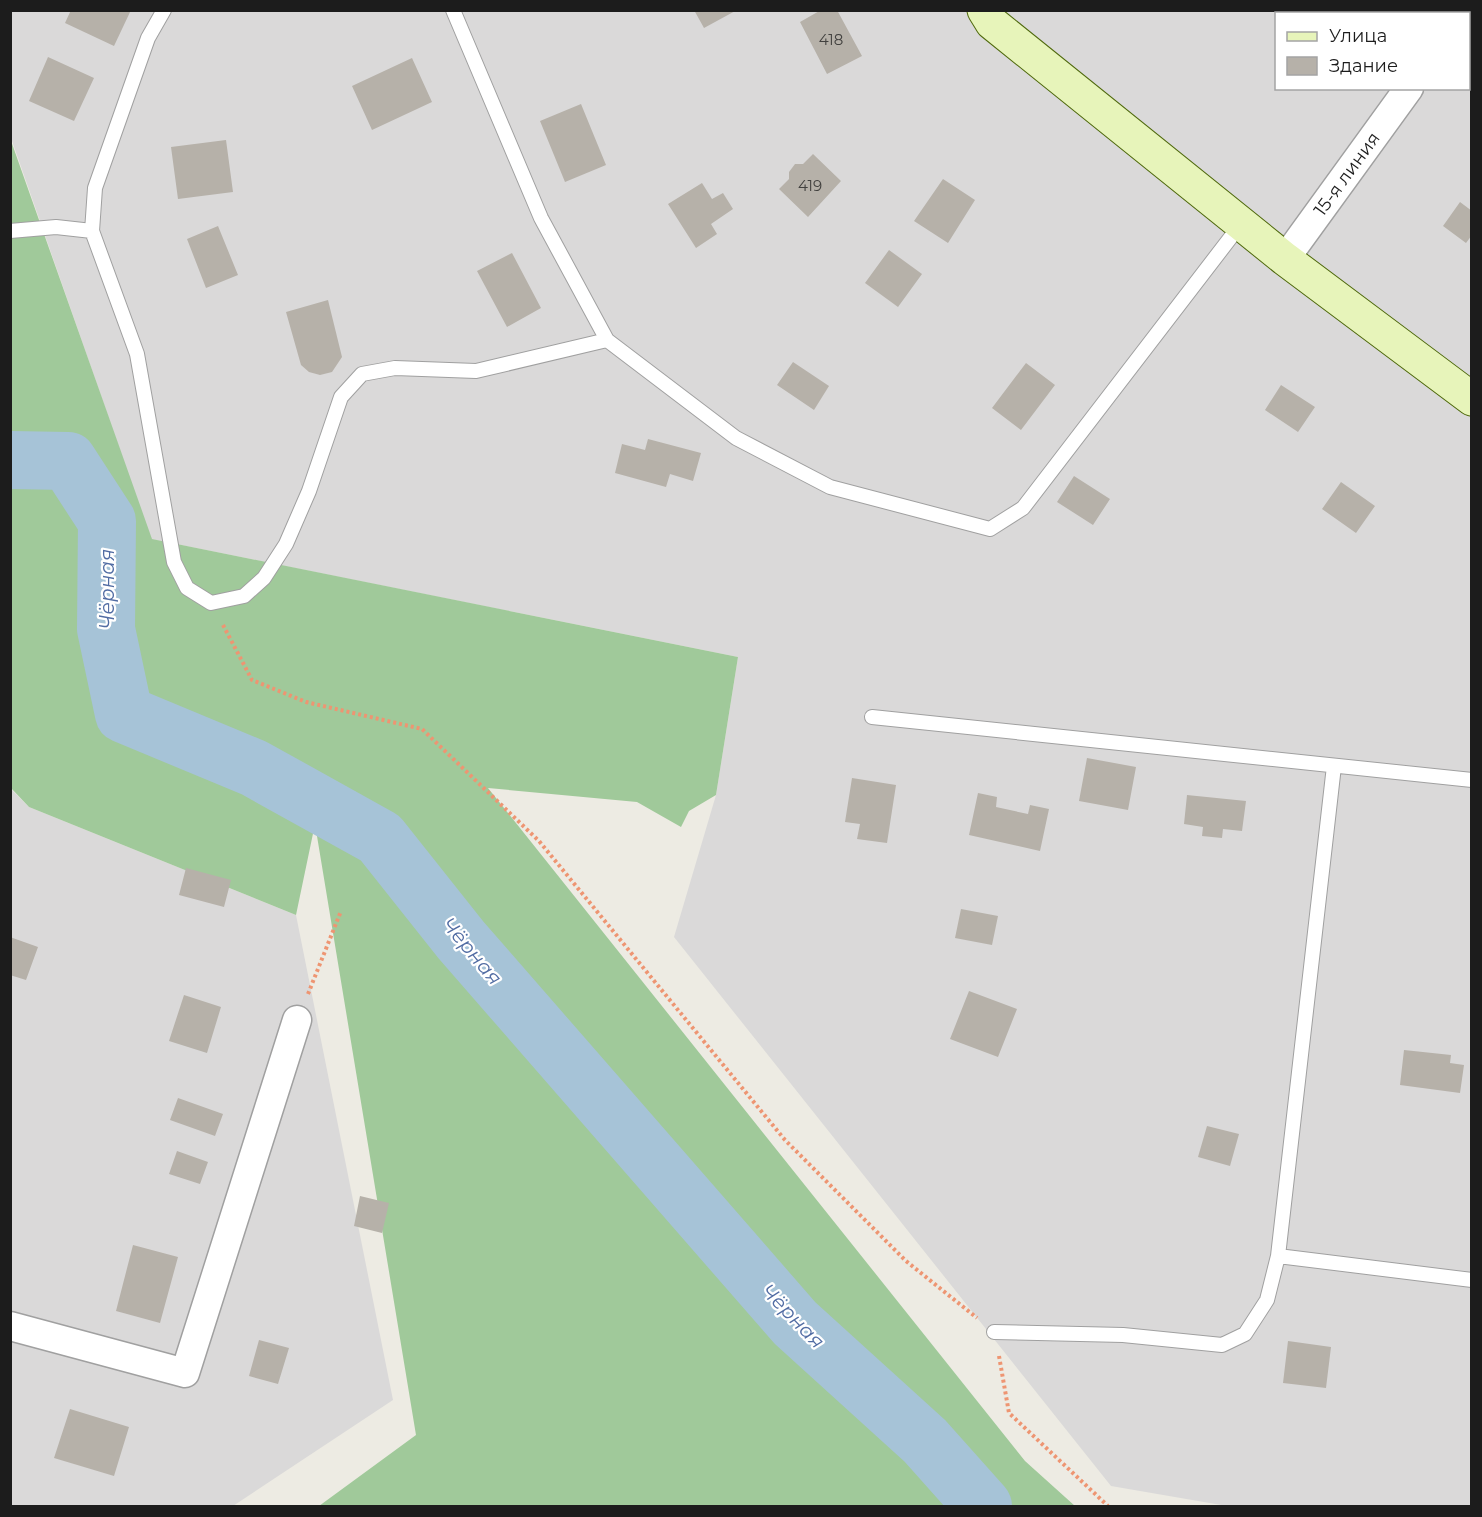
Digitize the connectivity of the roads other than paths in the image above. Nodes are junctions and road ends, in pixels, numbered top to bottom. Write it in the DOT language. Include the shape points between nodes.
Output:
graph roads {
  1 [pos="164,10"];
  2 [pos="453,10"];
  3 [pos="984,10"];
  4 [pos="1408,90"];
  5 [pos="1241,224"];
  6 [pos="10,231"];
  7 [pos="92,231"];
  8 [pos="1285,259"];
  9 [pos="607,340"];
  10 [pos="1472,399"];
  11 [pos="872,717"];
  12 [pos="1334,766"];
  13 [pos="1472,780"];
  14 [pos="297,1020"];
  15 [pos="1278,1256"];
  16 [pos="1472,1280"];
  17 [pos="10,1326"];
  18 [pos="994,1332"];
  1 -- 7 [label="lane" via="148,38 95,188"];
  2 -- 9 [label="lane" via="541,218"];
  3 -- 5 [label="street" via="992,23"];
  4 -- 8 [label="street, 15-я линия"];
  5 -- 8 [label="street"];
  5 -- 9 [label="lane" via="1023,508 990,529 830,487 736,438"];
  6 -- 7 [label="lane" via="56,227"];
  7 -- 9 [label="lane" via="137,354 174,562 187,588 212,603 244,596 264,578 286,544 309,491 341,397 362,374 395,368 476,371"];
  8 -- 10 [label="street"];
  11 -- 12 [label="lane"];
  12 -- 13 [label="lane"];
  12 -- 15 [label="lane"];
  14 -- 17 [label="street" via="185,1373"];
  15 -- 16 [label="lane"];
  15 -- 18 [label="lane" via="1267,1300 1245,1334 1222,1345 1123,1335"];
}
